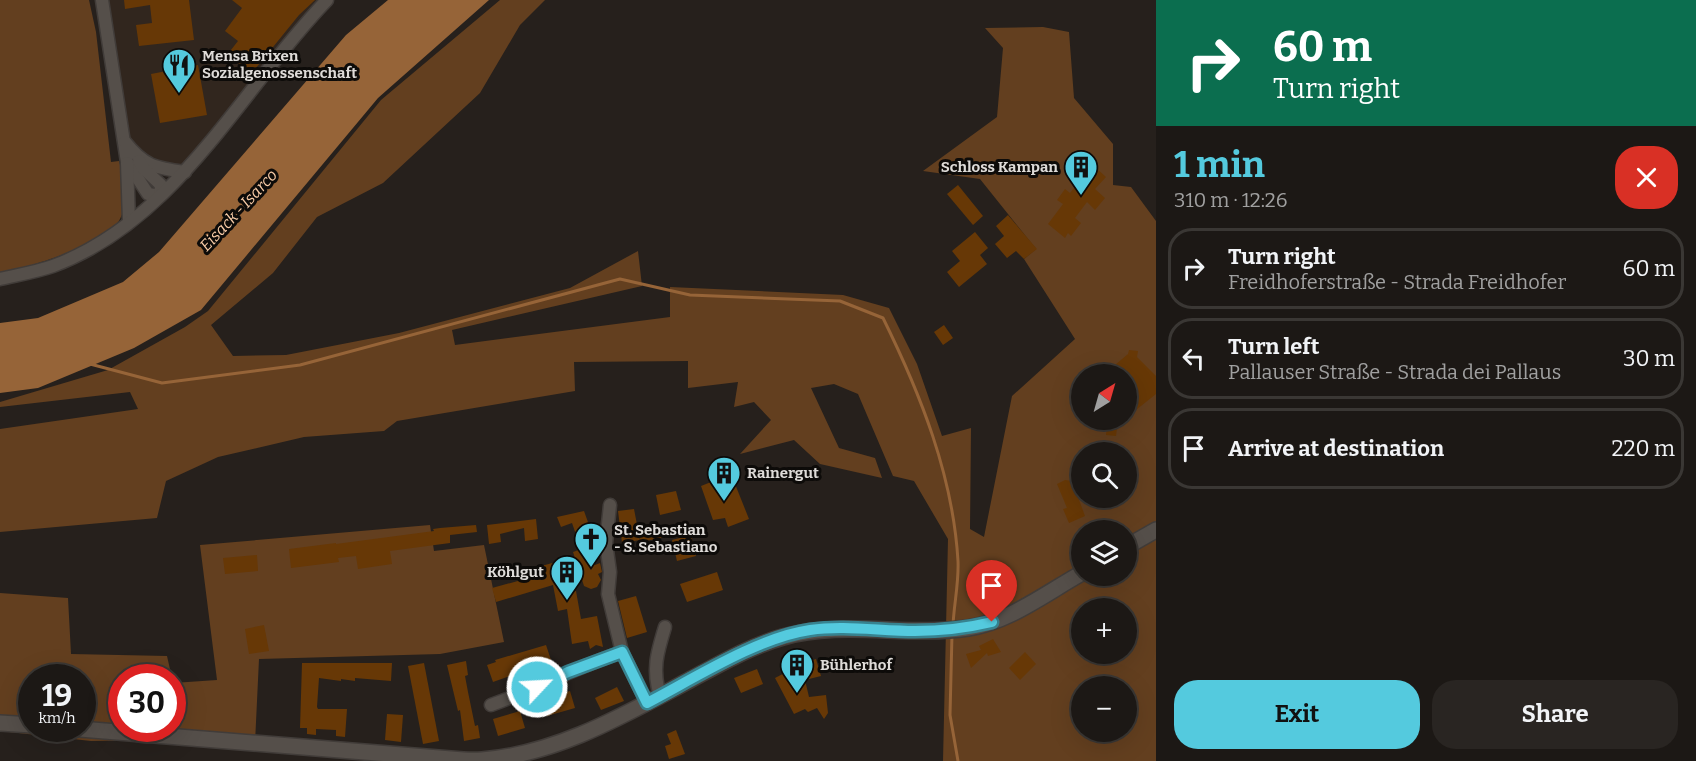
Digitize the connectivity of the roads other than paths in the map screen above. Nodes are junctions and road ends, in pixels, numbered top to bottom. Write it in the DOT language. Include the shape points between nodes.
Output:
graph roads {
  1 [pos="102,0"];
  2 [pos="327,0"];
  3 [pos="132,160"];
  4 [pos="185,172"];
  5 [pos="160,196"];
  6 [pos="129,222"];
  7 [pos="0,279"];
  8 [pos="610,505"];
  9 [pos="1156,530"];
  10 [pos="1137,541"];
  11 [pos="1071,579"];
  12 [pos="665,627"];
  13 [pos="622,652"];
  14 [pos="654,699"];
  15 [pos="491,705"];
  16 [pos="0,723"];
  17 [pos="18,724"];
  18 [pos="96,730"];
  19 [pos="483,760"];
  1 -- 3 [label="street" via="125,141"];
  2 -- 4 [label="street"];
  3 -- 4 [label="street"];
  3 -- 5 [label="street" via="161,185"];
  3 -- 6 [label="street"];
  4 -- 5 [label="street"];
  5 -- 6 [label="street"];
  6 -- 7 [label="street" via="90,248 52,266"];
  8 -- 13 [label="street" via="606,543 608,594"];
  9 -- 10 [label="street"];
  11 -- 14 [label="street" via="992,622 968,628 810,630 780,637"];
  12 -- 14 [label="street" via="656,665"];
  13 -- 14 [label="street"];
  13 -- 15 [label="street"];
  14 -- 19 [label="street" via="570,739"];
  16 -- 17 [label="street"];
  18 -- 19 [label="street"];
}
